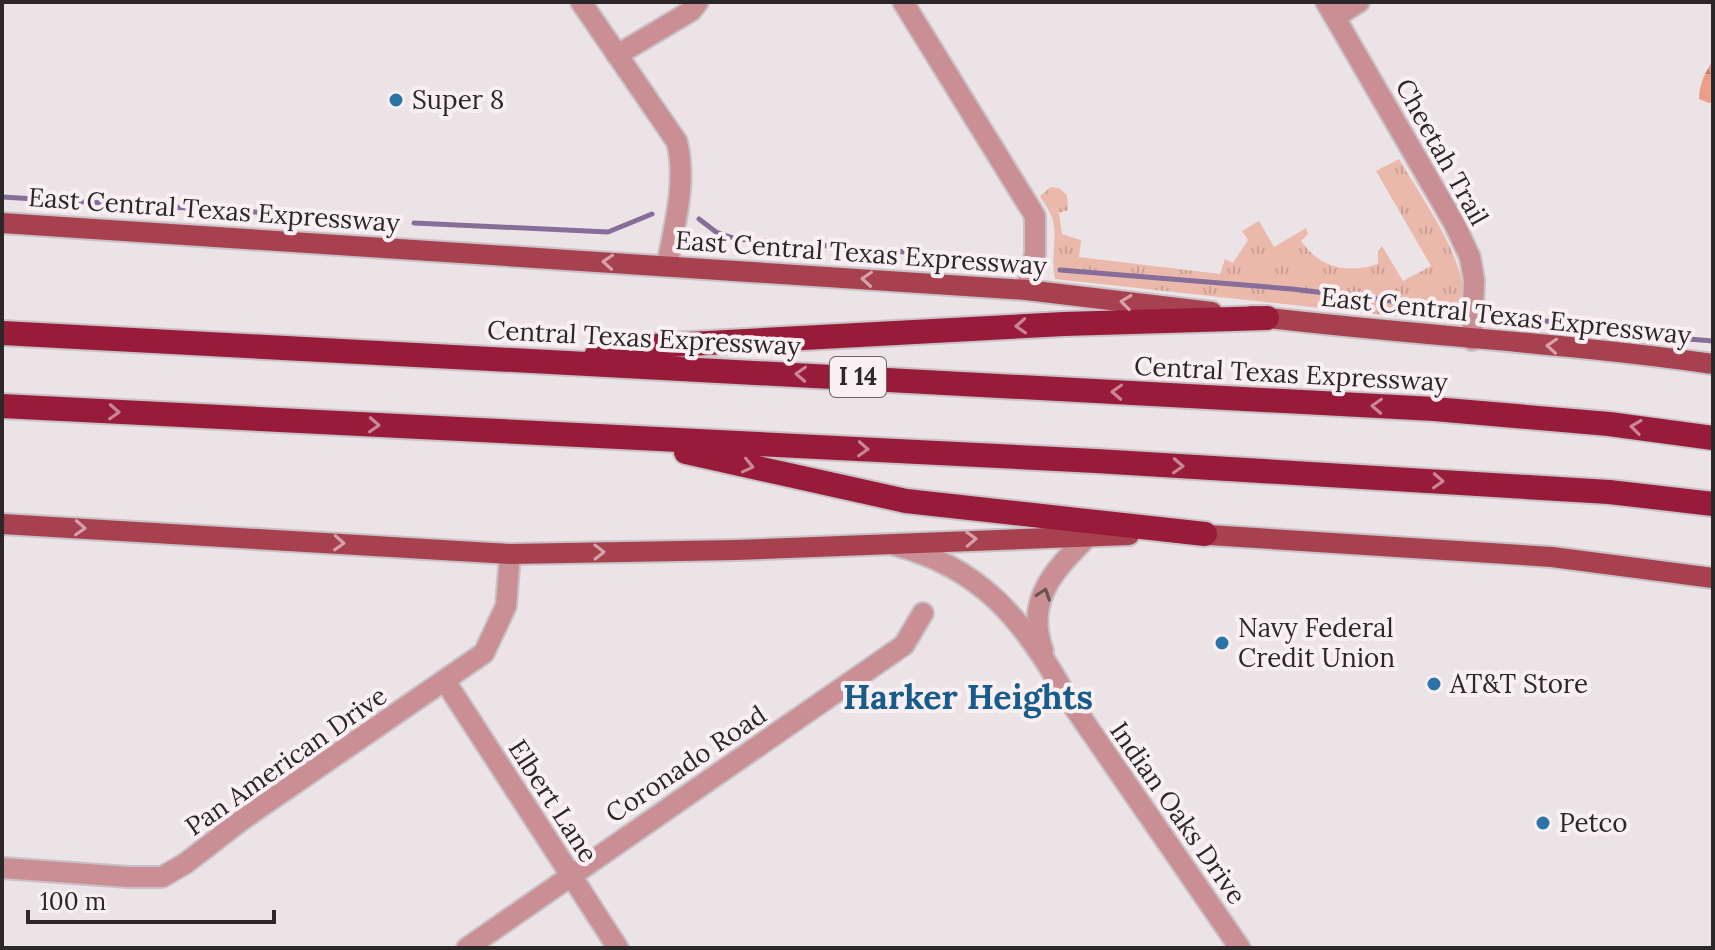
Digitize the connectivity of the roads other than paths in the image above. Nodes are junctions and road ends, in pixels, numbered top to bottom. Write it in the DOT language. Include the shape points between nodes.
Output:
graph roads {
  1 [pos="581,2"];
  2 [pos="698,2"];
  3 [pos="903,2"];
  4 [pos="1359,2"];
  5 [pos="1330,10"];
  6 [pos="617,55"];
  7 [pos="2,223"];
  8 [pos="667,266"];
  9 [pos="1026,290"];
  10 [pos="1267,318"];
  11 [pos="2,333"];
  12 [pos="1472,340"];
  13 [pos="572,362"];
  14 [pos="1713,364"];
  15 [pos="2,406"];
  16 [pos="617,437"];
  17 [pos="1713,438"];
  18 [pos="1713,504"];
  19 [pos="2,524"];
  20 [pos="1205,534"];
  21 [pos="1089,535"];
  22 [pos="882,542"];
  23 [pos="510,554"];
  24 [pos="1713,578"];
  25 [pos="923,613"];
  26 [pos="1049,666"];
  27 [pos="445,681"];
  28 [pos="2,868"];
  29 [pos="570,876"];
  30 [pos="467,948"];
  31 [pos="618,948"];
  32 [pos="1240,948"];
  1 -- 6 [label="street"];
  2 -- 6 [label="street"];
  3 -- 9 [label="street" via="1035,216 1035,254"];
  4 -- 5 [label="street"];
  5 -- 12 [label="street, Cheetah Trail" via="1470,257"];
  6 -- 8 [label="street" via="677,142 681,158"];
  8 -- 7 [label="main road, East Central Texas Expressway, one-way"];
  9 -- 8 [label="main road, East Central Texas Expressway, one-way"];
  10 -- 9 [label="main road, East Central Texas Expressway, one-way"];
  10 -- 12 [label="main road, East Central Texas Expressway"];
  10 -- 13 [label="highway, one-way" via="633,347"];
  11 -- 13 [label="highway, Central Texas Expressway / I 14"];
  14 -- 12 [label="main road, East Central Texas Expressway, one-way"];
  17 -- 13 [label="highway, Central Texas Expressway / I 14, one-way" via="1434,409"];
  15 -- 16 [label="highway, one-way"];
  16 -- 18 [label="highway, one-way" via="1444,481"];
  16 -- 20 [label="highway, one-way" via="906,501"];
  19 -- 23 [label="main road, one-way"];
  20 -- 21 [label="main road"];
  20 -- 24 [label="main road" via="1552,557"];
  22 -- 21 [label="main road, one-way"];
  26 -- 21 [label="street, one-way" via="1036,632 1040,603 1051,574"];
  23 -- 22 [label="main road, one-way"];
  22 -- 26 [label="street" via="939,559 980,585 1002,603"];
  23 -- 27 [label="street, Pan American Drive" via="506,606 484,653"];
  25 -- 29 [label="street, Coronado Road" via="904,645"];
  26 -- 32 [label="street, Indian Oaks Drive"];
  27 -- 28 [label="street, Pan American Drive" via="162,877"];
  27 -- 29 [label="street, Elbert Lane"];
  29 -- 30 [label="street, Coronado Road"];
  29 -- 31 [label="street, Elbert Lane"];
}
